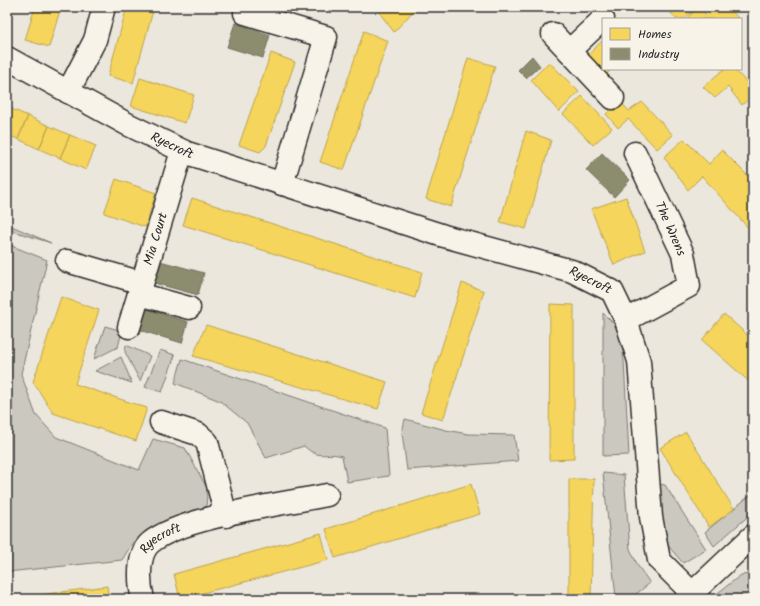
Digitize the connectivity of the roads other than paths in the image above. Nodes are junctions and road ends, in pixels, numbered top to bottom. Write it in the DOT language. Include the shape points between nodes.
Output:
graph roads {
  1 [pos="104,7"];
  2 [pos="616,7"];
  3 [pos="245,13"];
  4 [pos="604,18"];
  5 [pos="602,20"];
  6 [pos="553,34"];
  7 [pos="569,51"];
  8 [pos="7,58"];
  9 [pos="68,92"];
  10 [pos="614,98"];
  11 [pos="182,151"];
  12 [pos="635,153"];
  13 [pos="282,184"];
  14 [pos="68,261"];
  15 [pos="140,288"];
  16 [pos="189,308"];
  17 [pos="626,320"];
  18 [pos="129,327"];
  19 [pos="161,422"];
  20 [pos="327,495"];
  21 [pos="226,516"];
  22 [pos="753,536"];
  23 [pos="689,596"];
  24 [pos="143,599"];
  1 -- 9 [label="street" via="95,40"];
  2 -- 4 [label="street"];
  3 -- 13 [label="street" via="326,37"];
  5 -- 7 [label="street"];
  6 -- 7 [label="street"];
  7 -- 10 [label="street"];
  8 -- 9 [label="street, Ryecroft"];
  9 -- 11 [label="street, Ryecroft"];
  11 -- 13 [label="street, Ryecroft"];
  11 -- 15 [label="street, Mia Court"];
  12 -- 17 [label="street, The Wrens" via="683,254 689,286"];
  13 -- 17 [label="street, Ryecroft" via="444,236 572,271 612,291"];
  14 -- 15 [label="street"];
  15 -- 16 [label="street"];
  15 -- 18 [label="street, Mia Court"];
  17 -- 23 [label="street, Ryecroft" via="639,361 650,517 659,560"];
  19 -- 21 [label="street" via="198,434 207,442"];
  20 -- 21 [label="street, Ryecroft"];
  21 -- 24 [label="street, Ryecroft" via="176,528 149,544 140,564 140,590"];
  22 -- 23 [label="street"];
}
